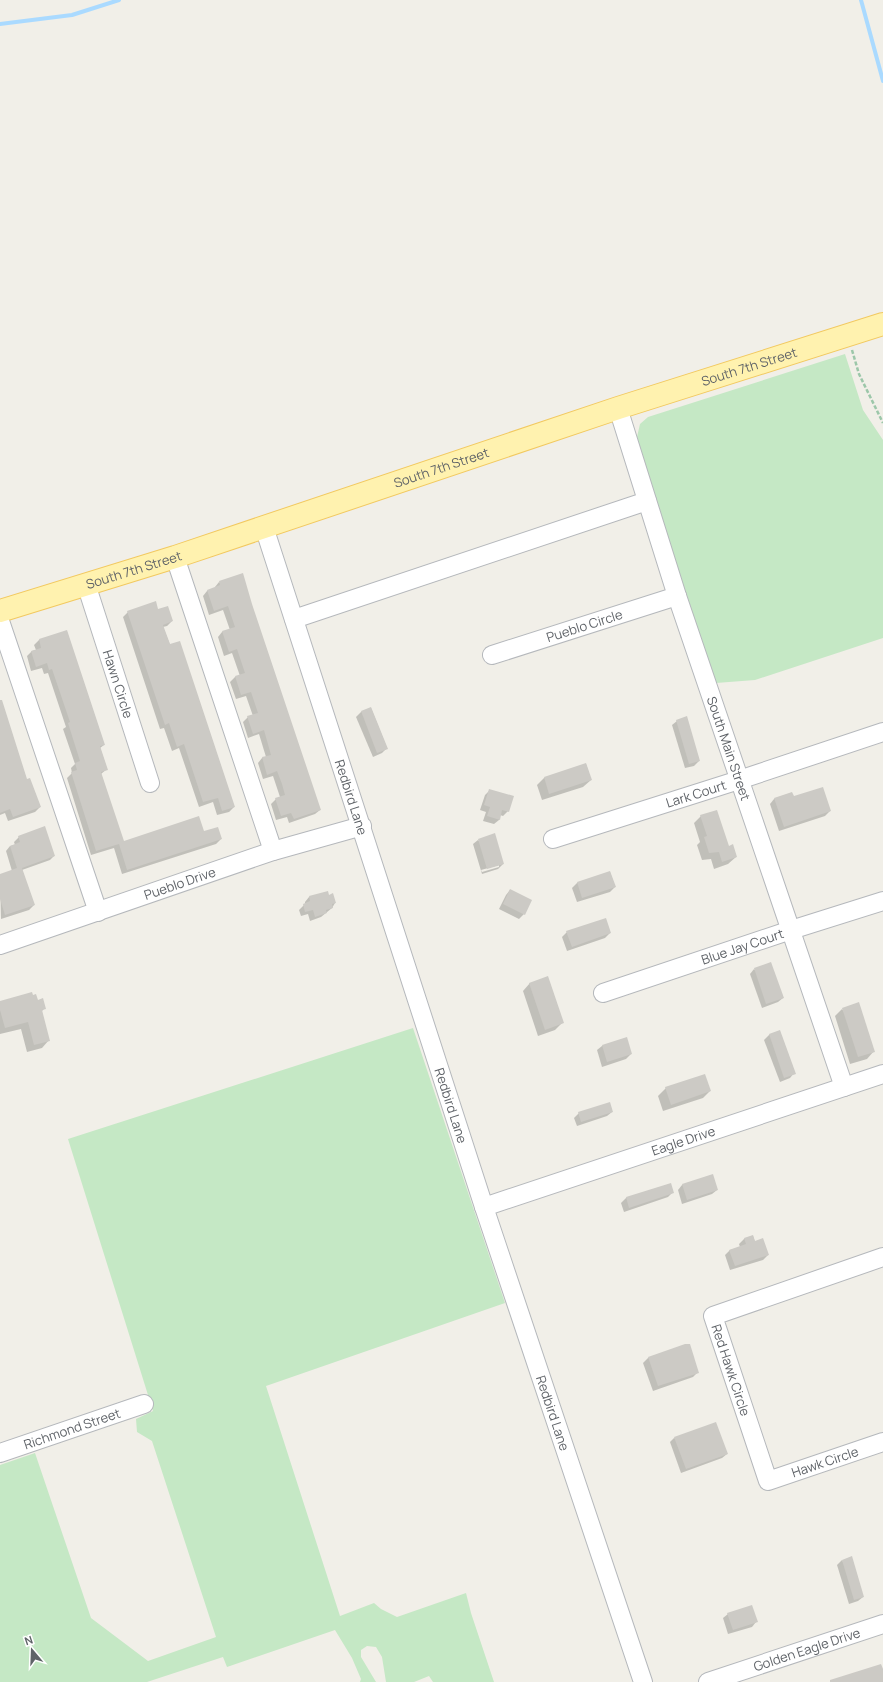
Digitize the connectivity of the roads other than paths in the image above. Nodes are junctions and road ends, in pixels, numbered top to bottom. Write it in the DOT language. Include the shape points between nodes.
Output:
graph roads {
  1 [pos="883,324"];
  2 [pos="618,408"];
  3 [pos="647,500"];
  4 [pos="264,527"];
  5 [pos="175,557"];
  6 [pos="86,584"];
  7 [pos="677,596"];
  8 [pos="0,611"];
  9 [pos="294,619"];
  10 [pos="0,621"];
  11 [pos="492,655"];
  12 [pos="883,732"];
  13 [pos="740,780"];
  14 [pos="150,783"];
  15 [pos="362,826"];
  16 [pos="553,839"];
  17 [pos="273,851"];
  18 [pos="883,901"];
  19 [pos="98,912"];
  20 [pos="791,930"];
  21 [pos="0,945"];
  22 [pos="603,993"];
  23 [pos="883,1074"];
  24 [pos="844,1087"];
  25 [pos="484,1207"];
  26 [pos="883,1258"];
  27 [pos="144,1404"];
  28 [pos="883,1442"];
  29 [pos="0,1452"];
  30 [pos="768,1481"];
  31 [pos="883,1624"];
  32 [pos="643,1682"];
  33 [pos="708,1682"];
  1 -- 2 [label="main road, South 7th Street"];
  2 -- 3 [label="street, South Main Street"];
  2 -- 4 [label="main road, South 7th Street"];
  3 -- 7 [label="street, South Main Street"];
  3 -- 9 [label="street"];
  4 -- 5 [label="main road, South 7th Street"];
  4 -- 9 [label="street, Redbird Lane"];
  5 -- 6 [label="main road, South 7th Street"];
  5 -- 17 [label="street"];
  6 -- 8 [label="main road, South 7th Street"];
  6 -- 14 [label="street, Hawn Circle"];
  7 -- 11 [label="street, Pueblo Circle"];
  7 -- 13 [label="street, South Main Street"];
  9 -- 15 [label="street, Redbird Lane"];
  10 -- 19 [label="street"];
  12 -- 13 [label="street, Lark Court"];
  13 -- 16 [label="street, Lark Court"];
  13 -- 20 [label="street, South Main Street"];
  15 -- 17 [label="street, Pueblo Drive"];
  15 -- 25 [label="street, Redbird Lane"];
  17 -- 19 [label="street, Pueblo Drive"];
  18 -- 20 [label="street, Blue Jay Court"];
  19 -- 21 [label="street, Pueblo Drive"];
  20 -- 22 [label="street, Blue Jay Court"];
  20 -- 24 [label="street, South Main Street"];
  23 -- 24 [label="street, Eagle Drive"];
  24 -- 25 [label="street, Eagle Drive"];
  25 -- 32 [label="street, Redbird Lane"];
  26 -- 30 [label="street, Red Hawk Circle" via="713,1316"];
  27 -- 29 [label="street, Richmond Street"];
  28 -- 30 [label="street, Hawk Circle"];
  31 -- 33 [label="street, Golden Eagle Drive"];
}
